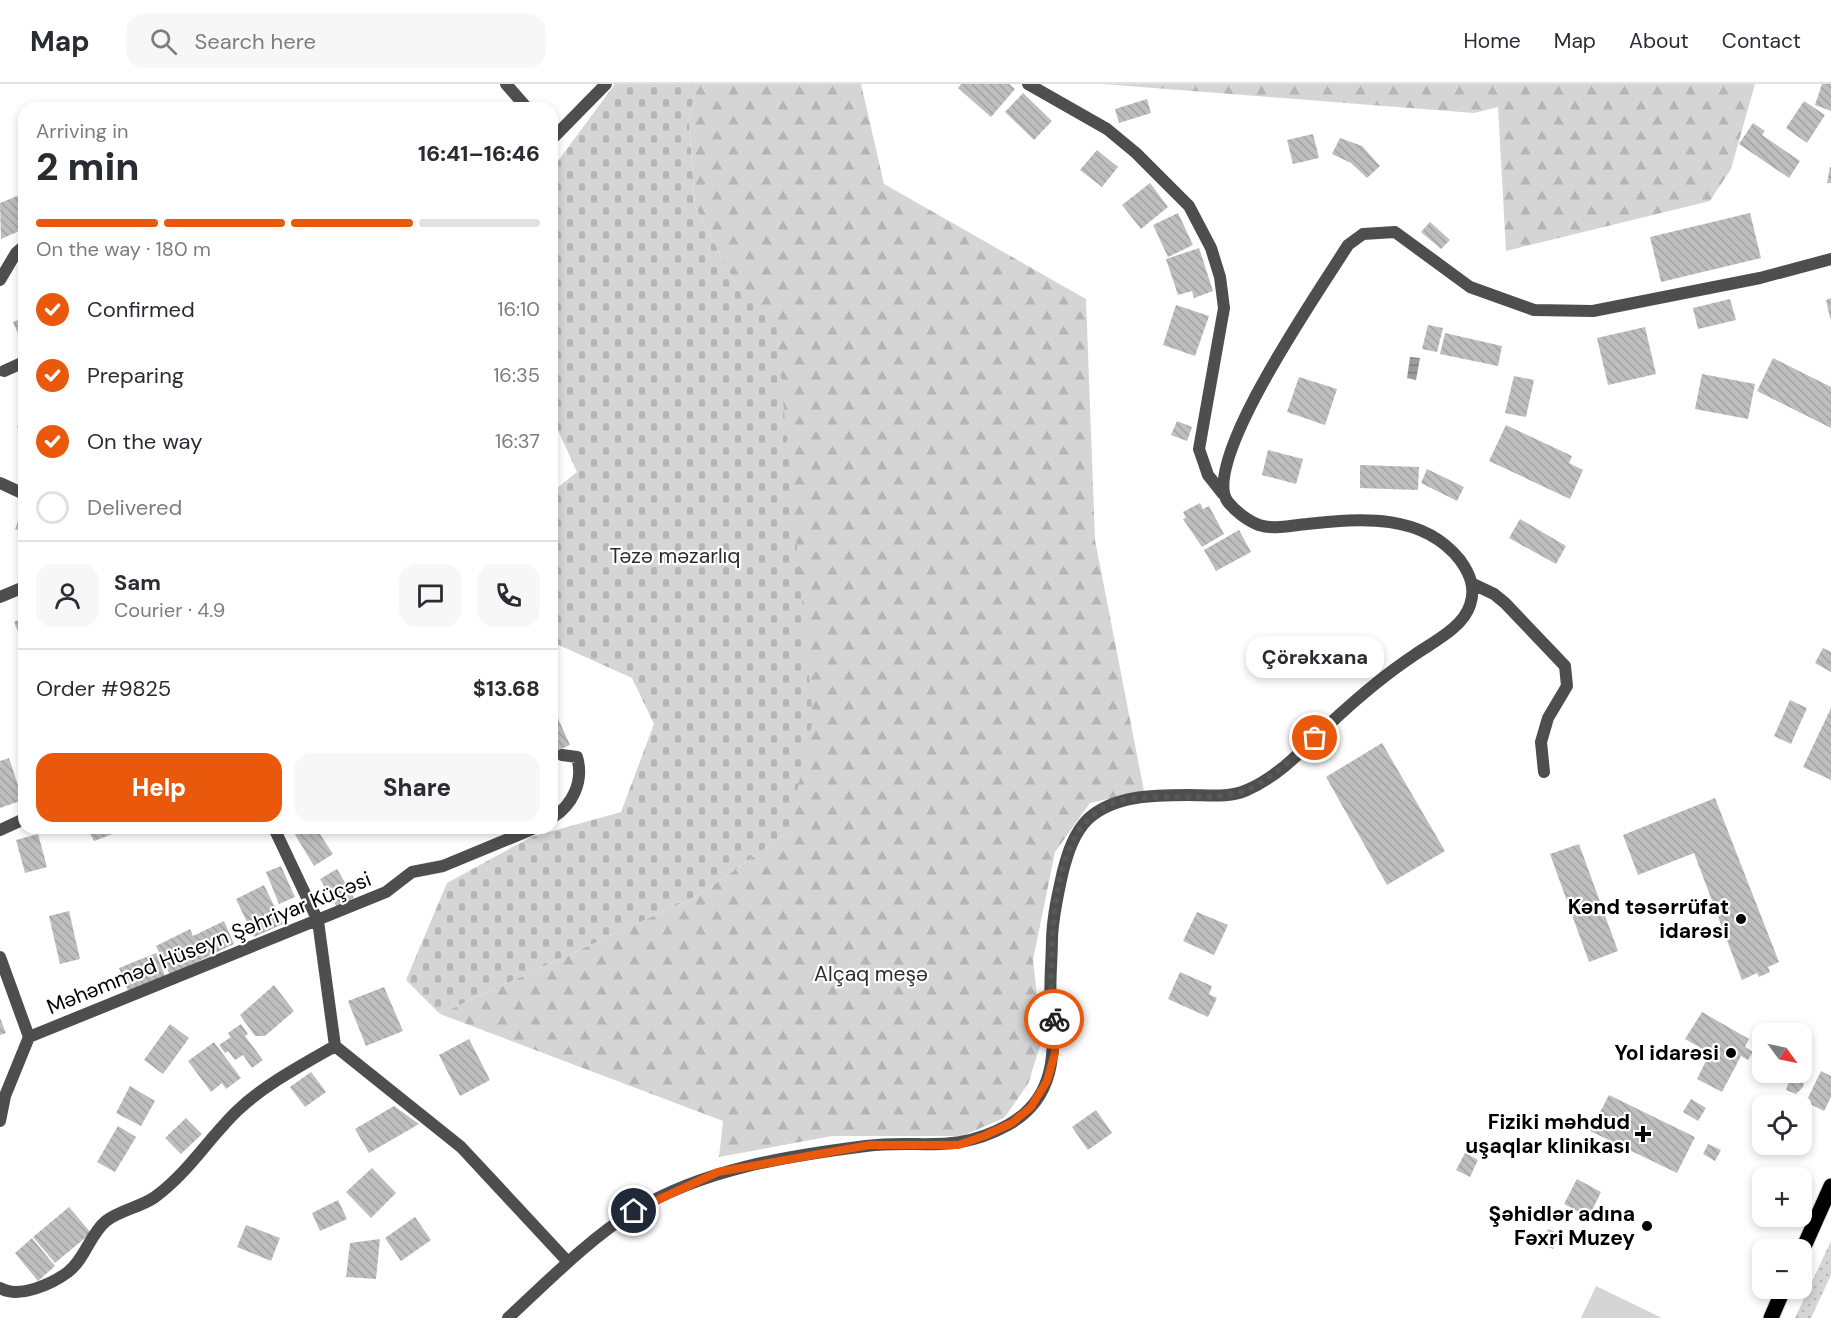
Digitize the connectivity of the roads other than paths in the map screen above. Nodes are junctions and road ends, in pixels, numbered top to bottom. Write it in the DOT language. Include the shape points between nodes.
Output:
graph roads {
  1 [pos="506,84"];
  2 [pos="606,84"];
  3 [pos="1028,84"];
  4 [pos="522,102"];
  5 [pos="558,132"];
  6 [pos="18,251"];
  7 [pos="1831,259"];
  8 [pos="0,280"];
  9 [pos="18,365"];
  10 [pos="4,371"];
  11 [pos="0,483"];
  12 [pos="18,491"];
  13 [pos="1222,494"];
  14 [pos="1473,584"];
  15 [pos="18,590"];
  16 [pos="0,597"];
  17 [pos="562,755"];
  18 [pos="1544,772"];
  19 [pos="558,813"];
  20 [pos="18,822"];
  21 [pos="0,830"];
  22 [pos="277,834"];
  23 [pos="520,834"];
  24 [pos="318,921"];
  25 [pos="0,957"];
  26 [pos="29,1037"];
  27 [pos="335,1046"];
  28 [pos="0,1121"];
  29 [pos="1831,1186"];
  30 [pos="1807,1239"];
  31 [pos="567,1262"];
  32 [pos="0,1288"];
  33 [pos="1779,1299"];
  34 [pos="508,1318"];
  35 [pos="1771,1318"];
  1 -- 4 [label="street"];
  2 -- 5 [label="street"];
  3 -- 13 [label="street" via="1107,129 1136,153 1189,206 1211,248 1224,308 1199,449 1208,475"];
  6 -- 8 [label="street"];
  7 -- 13 [label="street" via="1760,278 1593,311 1534,310 1470,287 1395,232 1363,234 1348,245 1243,417 1226,460"];
  9 -- 10 [label="street"];
  11 -- 12 [label="street"];
  13 -- 14 [label="street" via="1230,506 1260,525 1379,520 1427,532 1447,546"];
  14 -- 18 [label="street" via="1494,594 1565,666 1567,686 1548,718 1541,742"];
  14 -- 31 [label="street" via="1463,618 1339,715 1304,750 1244,792 1127,799 1106,806 1079,830 1068,853 1054,908 1051,1004 1055,1053 1047,1081 1031,1107 1012,1123 958,1145 870,1145 718,1172 634,1211"];
  15 -- 16 [label="street"];
  17 -- 19 [label="street" via="577,757 580,768 571,802"];
  20 -- 21 [label="street"];
  22 -- 24 [label="street"];
  23 -- 24 [label="street, Məhəmməd Hüseyn Şəhriyar Küçəsi" via="443,866 412,872 386,892"];
  24 -- 26 [label="street, Məhəmməd Hüseyn Şəhriyar Küçəsi"];
  24 -- 27 [label="street"];
  25 -- 26 [label="street, Məhəmməd Hüseyn Şəhriyar Küçəsi"];
  26 -- 28 [label="street, Məhəmməd Hüseyn Şəhriyar Küçəsi" via="5,1096"];
  27 -- 31 [label="street" via="461,1147"];
  27 -- 32 [label="street" via="240,1109 211,1136 191,1166 154,1198 106,1221 69,1272 20,1292"];
  29 -- 30 [label="main road"];
  31 -- 34 [label="street"];
  33 -- 35 [label="main road"];
}
